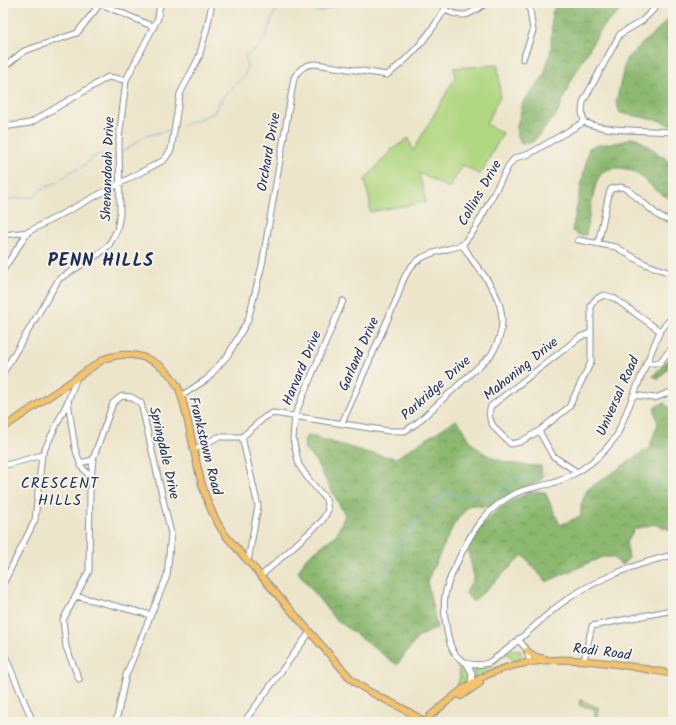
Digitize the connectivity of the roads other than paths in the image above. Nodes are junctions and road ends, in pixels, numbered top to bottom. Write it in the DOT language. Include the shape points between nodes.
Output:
graph roads {
  1 [pos="100,3"];
  2 [pos="160,3"];
  3 [pos="212,3"];
  4 [pos="448,3"];
  5 [pos="486,3"];
  6 [pos="529,3"];
  7 [pos="660,3"];
  8 [pos="444,10"];
  9 [pos="154,27"];
  10 [pos="523,59"];
  11 [pos="3,68"];
  12 [pos="126,80"];
  13 [pos="584,122"];
  14 [pos="3,127"];
  15 [pos="673,132"];
  16 [pos="120,182"];
  17 [pos="673,222"];
  18 [pos="28,232"];
  19 [pos="3,235"];
  20 [pos="578,240"];
  21 [pos="598,243"];
  22 [pos="462,245"];
  23 [pos="3,270"];
  24 [pos="673,274"];
  25 [pos="343,301"];
  26 [pos="673,316"];
  27 [pos="660,331"];
  28 [pos="590,333"];
  29 [pos="673,347"];
  30 [pos="646,363"];
  31 [pos="3,373"];
  32 [pos="78,376"];
  33 [pos="673,391"];
  34 [pos="633,395"];
  35 [pos="181,396"];
  36 [pos="68,401"];
  37 [pos="295,415"];
  38 [pos="342,423"];
  39 [pos="3,428"];
  40 [pos="539,431"];
  41 [pos="242,437"];
  42 [pos="193,450"];
  43 [pos="42,455"];
  44 [pos="93,460"];
  45 [pos="80,463"];
  46 [pos="3,466"];
  47 [pos="577,472"];
  48 [pos="92,479"];
  49 [pos="673,555"];
  50 [pos="248,561"];
  51 [pos="261,576"];
  52 [pos="3,584"];
  53 [pos="76,596"];
  54 [pos="673,610"];
  55 [pos="152,615"];
  56 [pos="310,632"];
  57 [pos="517,640"];
  58 [pos="3,651"];
  59 [pos="527,651"];
  60 [pos="548,660"];
  61 [pos="584,660"];
  62 [pos="529,663"];
  63 [pos="467,664"];
  64 [pos="673,674"];
  65 [pos="79,679"];
  66 [pos="471,684"];
  67 [pos="33,722"];
  68 [pos="116,722"];
  69 [pos="244,722"];
  70 [pos="426,722"];
  1 -- 9 [label="street"];
  1 -- 11 [label="street" via="77,33 24,51"];
  2 -- 9 [label="street, Shenandoah Drive"];
  3 -- 16 [label="street" via="199,57 180,94 171,150 164,160"];
  4 -- 8 [label="street, Orchard Drive"];
  5 -- 8 [label="street" via="471,14 459,16"];
  6 -- 10 [label="street" via="533,31"];
  7 -- 13 [label="street" via="642,21 620,34 584,102"];
  8 -- 35 [label="street, Orchard Drive" via="431,31 406,61 387,76 316,64 310,64 298,71 294,78 263,260 248,320 228,355 207,379"];
  9 -- 12 [label="street, Shenandoah Drive"];
  12 -- 14 [label="street" via="108,77 30,123"];
  12 -- 16 [label="street, Shenandoah Drive" via="118,139"];
  13 -- 15 [label="street" via="605,128"];
  13 -- 22 [label="street, Collins Drive" via="529,154 515,158 475,228"];
  16 -- 18 [label="street"];
  16 -- 31 [label="street, Shenandoah Drive" via="120,214 117,230 109,245 59,279"];
  17 -- 21 [label="street" via="660,217 626,189 617,187 611,189 609,194"];
  18 -- 19 [label="street"];
  18 -- 23 [label="street"];
  20 -- 21 [label="street"];
  21 -- 24 [label="street" via="616,247 645,264"];
  22 -- 38 [label="street, Garland Drive" via="435,251 411,266 402,281 398,296"];
  22 -- 38 [label="street, Parkridge Drive" via="486,277 501,308 500,335 491,355 405,431 389,431"];
  25 -- 37 [label="street, Harvard Drive"];
  26 -- 27 [label="street, Universal Road"];
  27 -- 28 [label="street" via="614,298 604,295 591,305"];
  27 -- 30 [label="street, Universal Road"];
  28 -- 40 [label="street" via="591,362 569,406"];
  28 -- 40 [label="street, Mahoning Drive" via="580,337 491,406 488,414 490,423 511,444"];
  29 -- 30 [label="street" via="659,363"];
  30 -- 34 [label="street, Universal Road"];
  32 -- 35 [label="main road, Frankstown Road" via="109,357 127,354 141,356 156,362 168,372"];
  32 -- 36 [label="street"];
  32 -- 39 [label="main road, Frankstown Road"];
  33 -- 34 [label="street" via="655,398"];
  34 -- 47 [label="street, Universal Road" via="617,435 590,464"];
  35 -- 42 [label="main road, Frankstown Road"];
  36 -- 43 [label="street"];
  36 -- 45 [label="street" via="75,448"];
  37 -- 38 [label="street, Parkridge Drive"];
  37 -- 41 [label="street, Parkridge Drive" via="273,413"];
  37 -- 51 [label="street, Harvard Drive" via="293,439 299,465 326,499 328,510 322,521"];
  40 -- 47 [label="street" via="553,456"];
  41 -- 42 [label="street" via="218,437"];
  41 -- 50 [label="street" via="258,506"];
  42 -- 50 [label="main road, Frankstown Road" via="201,487 211,512 226,536"];
  43 -- 46 [label="street"];
  43 -- 52 [label="street" via="35,520"];
  44 -- 45 [label="street"];
  44 -- 48 [label="street, Springdale Drive"];
  44 -- 55 [label="street, Springdale Drive" via="113,403 122,396 131,397 141,403 171,534 167,576"];
  45 -- 48 [label="street"];
  47 -- 63 [label="street, Universal Road" via="552,483 512,495 481,520 471,533 449,581 445,604 453,652"];
  48 -- 53 [label="street, Springdale Drive" via="89,572"];
  49 -- 57 [label="street" via="647,561 592,585 560,605"];
  50 -- 51 [label="main road, Frankstown Road"];
  51 -- 56 [label="main road, Frankstown Road"];
  53 -- 55 [label="street"];
  53 -- 65 [label="street, Springdale Drive" via="63,620 66,647"];
  54 -- 61 [label="street" via="592,626"];
  55 -- 68 [label="street, Springdale Drive" via="126,674"];
  56 -- 69 [label="street"];
  56 -- 70 [label="main road, Frankstown Road" via="358,685"];
  57 -- 59 [label="street"];
  57 -- 62 [label="street"];
  57 -- 63 [label="street" via="488,663 479,666"];
  58 -- 67 [label="street"];
  59 -- 60 [label="main road"];
  59 -- 62 [label="street"];
  60 -- 61 [label="main road, Rodi Road"];
  60 -- 62 [label="main road, Rodi Road"];
  61 -- 64 [label="main road, Rodi Road"];
  62 -- 66 [label="main road, Rodi Road" via="504,669"];
  62 -- 70 [label="main road, Rodi Road" via="480,683"];
  63 -- 66 [label="street" via="472,673"];
  66 -- 70 [label="main road, Rodi Road" via="438,709"];
}
